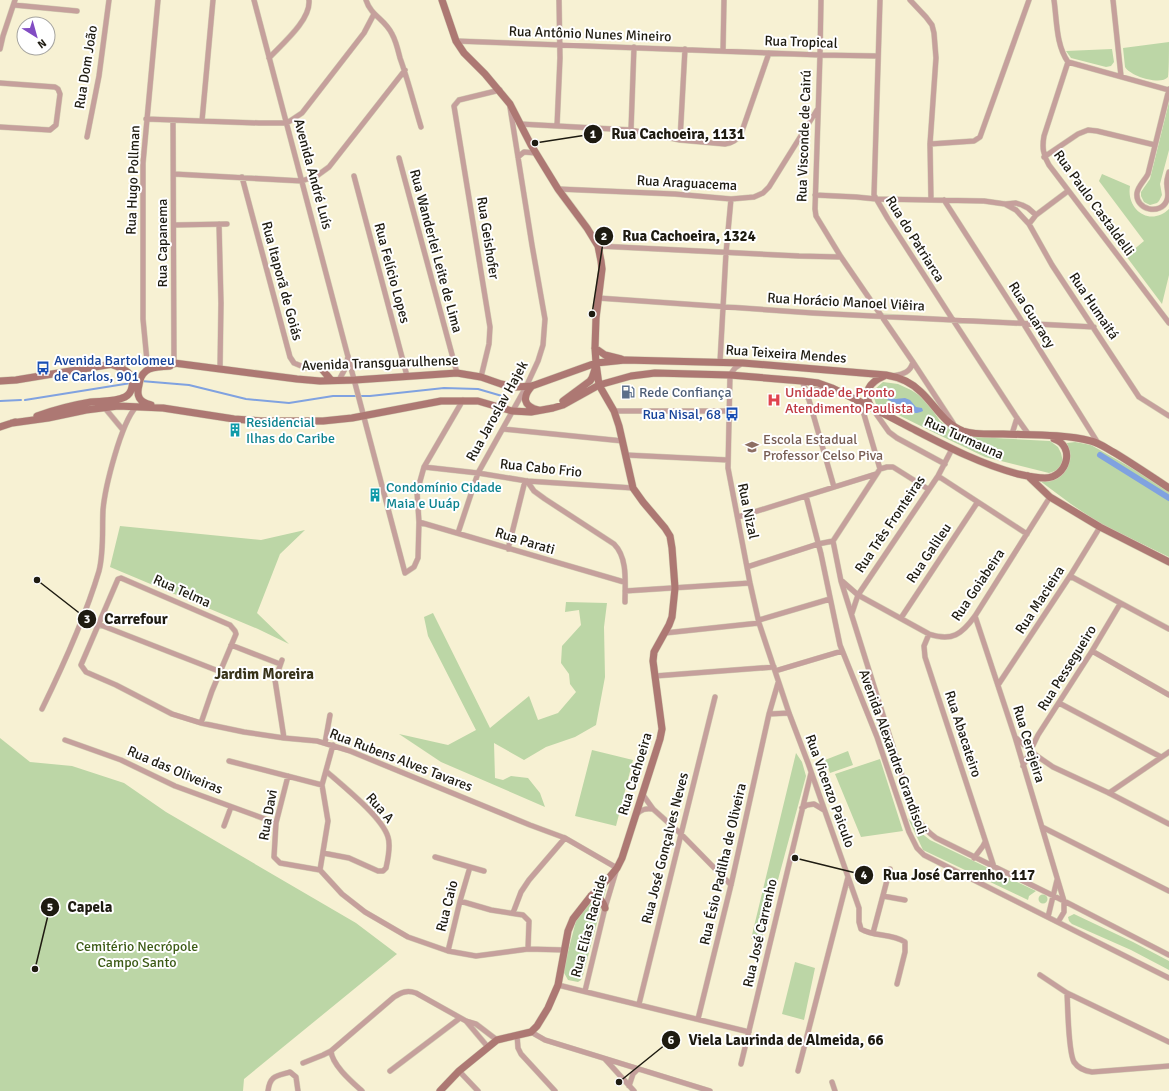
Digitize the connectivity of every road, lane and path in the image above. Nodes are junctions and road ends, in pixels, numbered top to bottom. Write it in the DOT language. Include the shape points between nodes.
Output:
graph roads {
  1 [pos="109,0"];
  2 [pos="158,0"];
  3 [pos="213,0"];
  4 [pos="254,0"];
  5 [pos="309,0"];
  6 [pos="366,0"];
  7 [pos="442,0"];
  8 [pos="560,0"];
  9 [pos="724,0"];
  10 [pos="821,0"];
  11 [pos="880,0"];
  12 [pos="910,0"];
  13 [pos="1030,0"];
  14 [pos="1054,0"];
  15 [pos="1113,0"];
  16 [pos="14,3"];
  17 [pos="77,11"];
  18 [pos="374,14"];
  19 [pos="456,41"];
  20 [pos="559,45"];
  21 [pos="634,47"];
  22 [pos="0,49"];
  23 [pos="685,49"];
  24 [pos="723,51"];
  25 [pos="769,53"];
  26 [pos="820,56"];
  27 [pos="878,56"];
  28 [pos="269,58"];
  29 [pos="1068,62"];
  30 [pos="405,70"];
  31 [pos="1121,76"];
  32 [pos="0,83"];
  33 [pos="1169,89"];
  34 [pos="500,90"];
  35 [pos="510,104"];
  36 [pos="818,109"];
  37 [pos="146,119"];
  38 [pos="173,120"];
  39 [pos="202,120"];
  40 [pos="287,123"];
  41 [pos="520,124"];
  42 [pos="557,126"];
  43 [pos="0,127"];
  44 [pos="421,127"];
  45 [pos="631,130"];
  46 [pos="87,137"];
  47 [pos="680,140"];
  48 [pos="930,144"];
  49 [pos="1155,145"];
  50 [pos="536,153"];
  51 [pos="518,157"];
  52 [pos="1044,157"];
  53 [pos="399,158"];
  54 [pos="1169,172"];
  55 [pos="174,174"];
  56 [pos="354,176"];
  57 [pos="242,177"];
  58 [pos="302,181"];
  59 [pos="558,189"];
  60 [pos="1068,191"];
  61 [pos="815,195"];
  62 [pos="731,199"];
  63 [pos="876,199"];
  64 [pos="930,200"];
  65 [pos="944,200"];
  66 [pos="1005,204"];
  67 [pos="1036,215"];
  68 [pos="219,224"];
  69 [pos="228,224"];
  70 [pos="1029,224"];
  71 [pos="174,225"];
  72 [pos="598,246"];
  73 [pos="726,253"];
  74 [pos="841,257"];
  75 [pos="598,298"];
  76 [pos="722,307"];
  77 [pos="881,316"];
  78 [pos="953,320"];
  79 [pos="1023,323"];
  80 [pos="1169,323"];
  81 [pos="1094,327"];
  82 [pos="595,348"];
  83 [pos="348,354"];
  84 [pos="626,360"];
  85 [pos="146,361"];
  86 [pos="720,362"];
  87 [pos="913,362"];
  88 [pos="596,363"];
  89 [pos="743,363"];
  90 [pos="112,364"];
  91 [pos="174,364"];
  92 [pos="346,367"];
  93 [pos="321,368"];
  94 [pos="220,369"];
  95 [pos="457,373"];
  96 [pos="730,375"];
  97 [pos="889,375"];
  98 [pos="407,376"];
  99 [pos="481,377"];
  100 [pos="331,380"];
  101 [pos="339,380"];
  102 [pos="355,380"];
  103 [pos="802,381"];
  104 [pos="0,382"];
  105 [pos="599,385"];
  106 [pos="529,386"];
  107 [pos="832,388"];
  108 [pos="524,397"];
  109 [pos="808,398"];
  110 [pos="463,400"];
  111 [pos="104,407"];
  112 [pos="136,407"];
  113 [pos="867,407"];
  114 [pos="163,408"];
  115 [pos="553,408"];
  116 [pos="541,410"];
  117 [pos="512,411"];
  118 [pos="614,411"];
  119 [pos="728,411"];
  120 [pos="364,415"];
  121 [pos="1169,416"];
  122 [pos="1017,418"];
  123 [pos="12,424"];
  124 [pos="0,426"];
  125 [pos="955,426"];
  126 [pos="503,429"];
  127 [pos="123,430"];
  128 [pos="1012,434"];
  129 [pos="1030,435"];
  130 [pos="1046,436"];
  131 [pos="622,440"];
  132 [pos="1098,443"];
  133 [pos="952,449"];
  134 [pos="626,455"];
  135 [pos="728,460"];
  136 [pos="945,464"];
  137 [pos="424,467"];
  138 [pos="880,468"];
  139 [pos="478,473"];
  140 [pos="876,474"];
  141 [pos="938,476"];
  142 [pos="1027,476"];
  143 [pos="526,481"];
  144 [pos="834,487"];
  145 [pos="633,488"];
  146 [pos="1169,488"];
  147 [pos="928,489"];
  148 [pos="806,496"];
  149 [pos="1050,497"];
  150 [pos="977,503"];
  151 [pos="738,517"];
  152 [pos="419,522"];
  153 [pos="1100,527"];
  154 [pos="458,533"];
  155 [pos="1027,534"];
  156 [pos="832,541"];
  157 [pos="818,544"];
  158 [pos="508,549"];
  159 [pos="1169,562"];
  160 [pos="747,567"];
  161 [pos="1070,576"];
  162 [pos="841,581"];
  163 [pos="624,582"];
  164 [pos="750,583"];
  165 [pos="675,588"];
  166 [pos="625,591"];
  167 [pos="858,595"];
  168 [pos="830,599"];
  169 [pos="625,602"];
  170 [pos="1120,604"];
  171 [pos="852,614"];
  172 [pos="975,616"];
  173 [pos="901,618"];
  174 [pos="759,621"];
  175 [pos="98,624"];
  176 [pos="1169,629"];
  177 [pos="665,633"];
  178 [pos="929,634"];
  179 [pos="231,645"];
  180 [pos="842,651"];
  181 [pos="1092,651"];
  182 [pos="774,669"];
  183 [pos="221,672"];
  184 [pos="655,676"];
  185 [pos="778,682"];
  186 [pos="998,685"];
  187 [pos="1169,695"];
  188 [pos="715,697"];
  189 [pos="1059,703"];
  190 [pos="42,709"];
  191 [pos="789,713"];
  192 [pos="769,714"];
  193 [pos="330,715"];
  194 [pos="201,723"];
  195 [pos="1015,737"];
  196 [pos="284,738"];
  197 [pos="65,740"];
  198 [pos="326,743"];
  199 [pos="333,745"];
  200 [pos="1031,750"];
  201 [pos="1169,752"];
  202 [pos="1161,757"];
  203 [pos="229,761"];
  204 [pos="1023,766"];
  205 [pos="326,771"];
  206 [pos="812,772"];
  207 [pos="288,776"];
  208 [pos="322,785"];
  209 [pos="1109,793"];
  210 [pos="643,795"];
  211 [pos="231,807"];
  212 [pos="802,808"];
  213 [pos="653,809"];
  214 [pos="824,810"];
  215 [pos="636,814"];
  216 [pos="276,823"];
  217 [pos="1169,824"];
  218 [pos="224,826"];
  219 [pos="1042,827"];
  220 [pos="681,834"];
  221 [pos="565,838"];
  222 [pos="985,842"];
  223 [pos="323,853"];
  224 [pos="435,856"];
  225 [pos="974,858"];
  226 [pos="994,866"];
  227 [pos="470,867"];
  228 [pos="617,868"];
  229 [pos="890,869"];
  230 [pos="320,870"];
  231 [pos="484,871"];
  232 [pos="848,876"];
  233 [pos="1057,880"];
  234 [pos="731,885"];
  235 [pos="1169,891"];
  236 [pos="591,896"];
  237 [pos="883,896"];
  238 [pos="1053,896"];
  239 [pos="905,900"];
  240 [pos="460,901"];
  241 [pos="1064,901"];
  242 [pos="604,908"];
  243 [pos="513,913"];
  244 [pos="1048,917"];
  245 [pos="1058,922"];
  246 [pos="873,933"];
  247 [pos="528,949"];
  248 [pos="565,950"];
  249 [pos="448,951"];
  250 [pos="1169,956"];
  251 [pos="1040,975"];
  252 [pos="1169,978"];
  253 [pos="558,984"];
  254 [pos="898,984"];
  255 [pos="585,991"];
  256 [pos="1068,993"];
  257 [pos="638,1004"];
  258 [pos="460,1018"];
  259 [pos="698,1019"];
  260 [pos="466,1021"];
  261 [pos="531,1032"];
  262 [pos="749,1032"];
  263 [pos="517,1035"];
  264 [pos="496,1040"];
  265 [pos="1169,1042"];
  266 [pos="487,1046"];
  267 [pos="331,1051"];
  268 [pos="604,1058"];
  269 [pos="303,1063"];
  270 [pos="741,1064"];
  271 [pos="1169,1066"];
  272 [pos="638,1069"];
  273 [pos="390,1071"];
  274 [pos="459,1071"];
  275 [pos="798,1071"];
  276 [pos="832,1082"];
  277 [pos="629,1086"];
  278 [pos="268,1091"];
  279 [pos="298,1091"];
  280 [pos="362,1091"];
  281 [pos="440,1091"];
  282 [pos="478,1091"];
  283 [pos="556,1091"];
  284 [pos="634,1091"];
  285 [pos="710,1091"];
  286 [pos="835,1091"];
  1 -- 46 [label="street, Rua Dom João" via="99,76"];
  2 -- 37 [label="street, Rua Hugo Pollman"];
  3 -- 39 [label="street"];
  4 -- 28 [label="street, Avenida André Luís"];
  5 -- 28 [label="street" via="307,13 302,21"];
  6 -- 18 [label="street"];
  7 -- 19 [label="main road, Rua Cachoeira"];
  8 -- 20 [label="street"];
  9 -- 24 [label="street"];
  10 -- 26 [label="street, Rua Visconde de Cairú"];
  11 -- 27 [label="street, Rua do Patriarca"];
  12 -- 48 [label="street" via="932,25 934,33 936,58"];
  13 -- 48 [label="street" via="980,137 974,141"];
  14 -- 29 [label="street" via="1060,46"];
  15 -- 31 [label="street"];
  16 -- 17 [label="street"];
  16 -- 22 [label="street"];
  18 -- 30 [label="street" via="393,35"];
  18 -- 40 [label="street" via="364,33 302,113"];
  19 -- 20 [label="street, Rua Antônio Nunes Mineiro"];
  19 -- 34 [label="main road, Rua Cachoeira" via="464,53"];
  20 -- 21 [label="street, Rua Antônio Nunes Mineiro"];
  20 -- 42 [label="street"];
  21 -- 23 [label="street, Rua Antônio Nunes Mineiro"];
  21 -- 45 [label="street"];
  23 -- 24 [label="street, Rua Antônio Nunes Mineiro"];
  23 -- 47 [label="street"];
  24 -- 25 [label="street, Rua Tropical"];
  25 -- 26 [label="street, Rua Tropical"];
  25 -- 47 [label="street" via="737,139 725,144"];
  26 -- 27 [label="street, Rua Tropical"];
  26 -- 36 [label="street, Rua Visconde de Cairú"];
  27 -- 63 [label="street, Rua do Patriarca" via="873,190"];
  28 -- 40 [label="street, Avenida André Luís"];
  29 -- 31 [label="street"];
  29 -- 52 [label="street, Rua Paulo Castaldelli" via="1044,136"];
  30 -- 44 [label="street"];
  30 -- 58 [label="street" via="329,167 318,175"];
  31 -- 33 [label="street"];
  32 -- 43 [label="street" via="55,88 60,94 56,125 53,129"];
  33 -- 49 [label="street"];
  34 -- 35 [label="main road, Rua Cachoeira"];
  34 -- 99 [label="street, Rua Geishofer" via="459,100 454,108 490,327 489,344"];
  35 -- 41 [label="main road, Rua Cachoeira"];
  35 -- 51 [label="street, Rua Jaroslav Hajek"];
  36 -- 61 [label="street, Rua Visconde de Cairú"];
  36 -- 62 [label="street, Rua Araguacema" via="769,187 754,197"];
  37 -- 38 [label="street"];
  37 -- 85 [label="street, Rua Hugo Pollman" via="143,163"];
  38 -- 39 [label="street"];
  38 -- 55 [label="street, Rua Capanema"];
  39 -- 40 [label="street"];
  40 -- 58 [label="street, Avenida André Luís"];
  41 -- 42 [label="street"];
  41 -- 50 [label="main road, Rua Cachoeira"];
  42 -- 45 [label="street"];
  45 -- 47 [label="street"];
  48 -- 64 [label="street"];
  49 -- 52 [label="street" via="1088,130"];
  49 -- 54 [label="street" via="1148,174 1137,192 1138,199 1145,208 1156,209 1166,202 1169,194 1166,183"];
  50 -- 51 [label="street" via="524,152"];
  50 -- 59 [label="main road, Rua Cachoeira"];
  51 -- 106 [label="street, Rua Jaroslav Hajek" via="545,318 543,345"];
  52 -- 60 [label="street, Rua Paulo Castaldelli"];
  53 -- 95 [label="street, Rua Wanderlei Leite de Lima"];
  55 -- 57 [label="street"];
  55 -- 71 [label="street, Rua Capanema"];
  56 -- 98 [label="street, Rua Felício Lopes"];
  57 -- 58 [label="street"];
  57 -- 93 [label="street, Rua Itaporã de Goiás" via="290,357 298,366"];
  58 -- 83 [label="street, Avenida André Luís"];
  59 -- 62 [label="street, Rua Araguacema"];
  59 -- 72 [label="main road, Rua Cachoeira"];
  60 -- 67 [label="street"];
  60 -- 80 [label="street, Rua Paulo Castaldelli"];
  61 -- 63 [label="street"];
  61 -- 74 [label="street, Rua Visconde de Cairú" via="816,216"];
  62 -- 73 [label="street"];
  63 -- 64 [label="street"];
  63 -- 78 [label="street, Rua do Patriarca"];
  64 -- 65 [label="street"];
  65 -- 66 [label="street"];
  65 -- 79 [label="street, Rua Guaracy"];
  66 -- 67 [label="street" via="1022,205"];
  66 -- 70 [label="street, Rua Humaitá" via="1016,210"];
  67 -- 70 [label="street"];
  68 -- 69 [label="street"];
  68 -- 71 [label="street"];
  68 -- 94 [label="street"];
  70 -- 81 [label="street, Rua Humaitá" via="1052,265"];
  71 -- 91 [label="street, Rua Capanema"];
  72 -- 73 [label="street"];
  72 -- 75 [label="main road, Rua Cachoeira" via="602,269"];
  73 -- 74 [label="street"];
  73 -- 76 [label="street"];
  74 -- 77 [label="street, Rua Visconde de Cairú"];
  75 -- 76 [label="street, Rua Horácio Manoel Viêira"];
  75 -- 82 [label="main road, Rua Cachoeira"];
  76 -- 77 [label="street, Rua Horácio Manoel Viêira"];
  76 -- 86 [label="street"];
  77 -- 78 [label="street, Rua Horácio Manoel Viêira"];
  77 -- 87 [label="street, Rua Visconde de Cairú"];
  78 -- 79 [label="street, Rua Horácio Manoel Viêira"];
  78 -- 122 [label="street, Rua do Patriarca"];
  79 -- 81 [label="street, Rua Horácio Manoel Viêira"];
  79 -- 132 [label="street, Rua Guaracy"];
  81 -- 121 [label="street, Rua Humaitá" via="1139,397"];
  82 -- 84 [label="main road" via="605,355"];
  82 -- 88 [label="main road, Rua Cachoeira"];
  83 -- 92 [label="street, Avenida André Luís"];
  83 -- 102 [label="street, Avenida André Luís"];
  84 -- 86 [label="main road, Rua Teixeira Mendes"];
  84 -- 88 [label="main road, Rua Teixeira Mendes"];
  85 -- 90 [label="main road"];
  85 -- 91 [label="main road"];
  86 -- 89 [label="main road, Rua Teixeira Mendes"];
  87 -- 97 [label="street" via="908,371"];
  87 -- 125 [label="street, Rua Visconde de Cairú"];
  88 -- 105 [label="main road, Rua Cachoeira"];
  88 -- 106 [label="main road, Avenida Transguarulhense"];
  88 -- 115 [label="main road" via="590,381"];
  89 -- 96 [label="street" via="734,368"];
  89 -- 97 [label="main road, Rua Teixeira Mendes"];
  90 -- 104 [label="main road"];
  90 -- 123 [label="main road" via="127,371 132,378 131,391 124,398 70,406"];
  91 -- 94 [label="main road, Avenida Transguarulhense"];
  91 -- 114 [label="main road" via="152,368 140,379 137,392 140,399"];
  92 -- 93 [label="street, Rua Itaporã de Goiás"];
  92 -- 101 [label="street, Avenida André Luís"];
  93 -- 100 [label="main road"];
  94 -- 100 [label="main road, Avenida Transguarulhense" via="297,379"];
  95 -- 98 [label="main road, Avenida Transguarulhense"];
  95 -- 99 [label="main road, Avenida Transguarulhense"];
  96 -- 103 [label="main road, Rua Teixeira Mendes"];
  96 -- 105 [label="main road, Rua Teixeira Mendes" via="655,373 631,376"];
  96 -- 119 [label="street, Rua Nizal"];
  97 -- 113 [label="main road" via="875,380 868,388"];
  97 -- 125 [label="main road, Rua Teixeira Mendes" via="913,384 946,420"];
  98 -- 102 [label="main road, Avenida Transguarulhense"];
  99 -- 106 [label="main road, Avenida Transguarulhense" via="507,386"];
  100 -- 101 [label="main road, Avenida Transguarulhense"];
  101 -- 102 [label="main road, Avenida Transguarulhense"];
  102 -- 120 [label="street, Avenida André Luís"];
  103 -- 107 [label="main road, Rua Turmauna"];
  103 -- 109 [label="street"];
  105 -- 115 [label="main road"];
  105 -- 118 [label="main road, Rua Cachoeira"];
  106 -- 108 [label="main road"];
  107 -- 109 [label="street" via="814,390"];
  107 -- 113 [label="main road, Rua Turmauna"];
  108 -- 116 [label="main road" via="528,406"];
  108 -- 117 [label="street, Rua Jaroslav Hajek"];
  109 -- 144 [label="street"];
  110 -- 117 [label="main road" via="478,401"];
  110 -- 120 [label="main road" via="441,401"];
  110 -- 137 [label="street"];
  111 -- 112 [label="main road"];
  111 -- 123 [label="main road"];
  111 -- 127 [label="street"];
  112 -- 114 [label="main road"];
  112 -- 127 [label="street"];
  113 -- 133 [label="main road, Rua Turmauna"];
  113 -- 136 [label="street, Rua Turmauna" via="897,438"];
  113 -- 138 [label="street"];
  114 -- 120 [label="main road" via="261,422 323,421"];
  115 -- 116 [label="main road"];
  116 -- 117 [label="main road"];
  117 -- 126 [label="street, Rua Jaroslav Hajek"];
  118 -- 119 [label="street"];
  118 -- 131 [label="main road, Rua Cachoeira"];
  119 -- 135 [label="street, Rua Nizal"];
  120 -- 152 [label="street, Avenida André Luís" via="379,482 405,573 414,567 418,558"];
  122 -- 128 [label="street"];
  122 -- 129 [label="street, Rua do Patriarca"];
  123 -- 124 [label="main road"];
  125 -- 128 [label="main road" via="972,433"];
  126 -- 131 [label="street"];
  126 -- 139 [label="street, Rua Jaroslav Hajek"];
  127 -- 190 [label="street" via="106,490 99,569 83,617"];
  128 -- 129 [label="main road"];
  129 -- 130 [label="main road"];
  130 -- 132 [label="main road"];
  130 -- 142 [label="main road, Rua Turmauna" via="1064,444 1065,467 1053,477"];
  131 -- 134 [label="main road, Rua Cachoeira"];
  132 -- 146 [label="main road"];
  133 -- 136 [label="street, Rua Três Fronteiras"];
  133 -- 142 [label="main road, Rua Turmauna" via="985,464"];
  134 -- 135 [label="street"];
  134 -- 145 [label="main road, Rua Cachoeira"];
  135 -- 151 [label="street, Rua Nizal" via="729,479"];
  136 -- 141 [label="street, Rua Três Fronteiras"];
  137 -- 139 [label="street, Rua Cabo Frio"];
  137 -- 152 [label="street" via="417,492"];
  138 -- 140 [label="street"];
  138 -- 147 [label="street" via="893,468"];
  139 -- 143 [label="street, Rua Cabo Frio"];
  139 -- 154 [label="street, Rua Jaroslav Hajek"];
  140 -- 144 [label="street"];
  140 -- 156 [label="street"];
  141 -- 147 [label="street, Rua Três Fronteiras"];
  141 -- 150 [label="street"];
  142 -- 149 [label="main road"];
  143 -- 145 [label="street, Rua Cabo Frio"];
  143 -- 158 [label="street"];
  143 -- 163 [label="street" via="544,499 619,549"];
  144 -- 148 [label="street"];
  145 -- 165 [label="main road, Rua Cachoeira" via="670,536"];
  147 -- 167 [label="street, Rua Três Fronteiras"];
  148 -- 151 [label="street"];
  148 -- 157 [label="street, Avenida Alexandre Grandisoli"];
  149 -- 153 [label="main road"];
  149 -- 155 [label="street, Rua Goiabeira"];
  150 -- 155 [label="street"];
  150 -- 173 [label="street, Rua Galileu"];
  151 -- 160 [label="street, Rua Nizal"];
  152 -- 154 [label="street, Rua Parati"];
  153 -- 159 [label="main road"];
  153 -- 161 [label="street, Rua Macieira"];
  154 -- 158 [label="street, Rua Parati"];
  155 -- 172 [label="street, Rua Goiabeira"];
  156 -- 157 [label="street"];
  156 -- 162 [label="street, Avenida Alexandre Grandisoli"];
  157 -- 160 [label="street"];
  157 -- 168 [label="street, Avenida Alexandre Grandisoli"];
  158 -- 163 [label="street, Rua Parati"];
  160 -- 164 [label="street, Rua Nizal"];
  161 -- 170 [label="street"];
  161 -- 186 [label="street, Rua Macieira"];
  162 -- 167 [label="street, Rua Goiabeira"];
  162 -- 171 [label="street, Avenida Alexandre Grandisoli"];
  163 -- 166 [label="street"];
  164 -- 165 [label="street"];
  164 -- 174 [label="street, Rua Nizal"];
  165 -- 166 [label="street"];
  165 -- 177 [label="main road, Rua Cachoeira" via="672,617"];
  166 -- 169 [label="street"];
  167 -- 171 [label="street, Rua Três Fronteiras"];
  167 -- 173 [label="street, Rua Goiabeira"];
  168 -- 174 [label="street"];
  168 -- 180 [label="street, Avenida Alexandre Grandisoli"];
  170 -- 176 [label="street"];
  170 -- 181 [label="street, Rua Pessegueiro"];
  171 -- 225 [label="street, Avenida Alexandre Grandisoli" via="916,817 936,838"];
  172 -- 178 [label="street, Rua Goiabeira" via="966,628 949,638"];
  172 -- 186 [label="street, Rua Cerejeira"];
  173 -- 178 [label="street, Rua Goiabeira"];
  174 -- 177 [label="street"];
  174 -- 182 [label="street, Rua Nizal"];
  175 -- 179 [label="street, Rua Telma" via="117,580 121,578 233,628 236,634"];
  175 -- 183 [label="street"];
  175 -- 194 [label="street, Rua Rubens Alves Tavares" via="81,665 86,672 172,714"];
  177 -- 184 [label="main road, Rua Cachoeira" via="654,652"];
  178 -- 222 [label="street, Rua Abacateiro" via="924,646 925,657"];
  179 -- 183 [label="street"];
  179 -- 196 [label="street" via="281,662 275,680"];
  180 -- 182 [label="street"];
  180 -- 244 [label="street, Avenida Alexandre Grandisoli" via="877,737 909,832 917,848 924,855"];
  181 -- 187 [label="street"];
  181 -- 189 [label="street, Rua Pessegueiro"];
  182 -- 184 [label="street"];
  182 -- 185 [label="street, Rua Vicenzo Paiculo"];
  183 -- 194 [label="street"];
  184 -- 210 [label="main road, Rua Cachoeira" via="662,729"];
  185 -- 191 [label="street, Rua Vicenzo Paiculo"];
  185 -- 192 [label="street, Rua Ésio Padilha de Oliveira"];
  186 -- 195 [label="street, Rua Cerejeira"];
  188 -- 220 [label="street, Rua José Gonçalves Neves"];
  189 -- 200 [label="street, Rua Pessegueiro"];
  189 -- 202 [label="street"];
  191 -- 192 [label="street"];
  191 -- 206 [label="street, Rua Vicenzo Paiculo"];
  192 -- 234 [label="street, Rua Ésio Padilha de Oliveira"];
  193 -- 198 [label="street"];
  194 -- 196 [label="street, Rua Rubens Alves Tavares"];
  195 -- 200 [label="street"];
  195 -- 204 [label="street, Rua Cerejeira"];
  196 -- 198 [label="street, Rua Rubens Alves Tavares"];
  197 -- 211 [label="street, Rua das Oliveiras" via="121,760 174,786"];
  198 -- 199 [label="street, Rua Rubens Alves Tavares"];
  199 -- 205 [label="street"];
  199 -- 221 [label="street, Rua Rubens Alves Tavares"];
  200 -- 204 [label="street, Rua Pessegueiro"];
  200 -- 209 [label="street" via="1053,767"];
  201 -- 202 [label="street"];
  202 -- 209 [label="street"];
  203 -- 207 [label="street"];
  204 -- 219 [label="street, Rua Cerejeira"];
  205 -- 208 [label="street"];
  205 -- 223 [label="street, Rua A" via="376,818 386,831 390,842 386,868 383,871 348,858"];
  206 -- 212 [label="street, Rua José Carrenho"];
  206 -- 214 [label="street, Rua Vicenzo Paiculo"];
  207 -- 208 [label="street"];
  207 -- 216 [label="street, Rua Davi"];
  208 -- 223 [label="street" via="328,821"];
  209 -- 217 [label="street"];
  210 -- 213 [label="street"];
  210 -- 215 [label="main road, Rua Cachoeira"];
  211 -- 216 [label="street, Rua das Oliveiras"];
  211 -- 218 [label="street"];
  212 -- 214 [label="street" via="814,804"];
  212 -- 262 [label="street, Rua José Carrenho"];
  213 -- 215 [label="street" via="640,810"];
  213 -- 220 [label="street"];
  214 -- 232 [label="street, Rua Vicenzo Paiculo"];
  215 -- 228 [label="main road, Rua Cachoeira"];
  216 -- 230 [label="street, Rua Davi" via="275,859 280,863"];
  219 -- 233 [label="street, Rua Cerejeira"];
  219 -- 235 [label="street"];
  220 -- 234 [label="street"];
  220 -- 257 [label="street, Rua José Gonçalves Neves"];
  221 -- 228 [label="street, Rua Rubens Alves Tavares"];
  221 -- 243 [label="street" via="529,880"];
  222 -- 225 [label="street"];
  222 -- 226 [label="street, Rua Abacateiro"];
  223 -- 230 [label="street"];
  224 -- 227 [label="street"];
  225 -- 226 [label="street, Avenida Alexandre Grandisoli"];
  226 -- 238 [label="street, Avenida Alexandre Grandisoli"];
  227 -- 231 [label="street"];
  227 -- 240 [label="street, Rua Caio"];
  228 -- 236 [label="main road, Rua Cachoeira"];
  228 -- 242 [label="street, Rua Elías Rachide"];
  229 -- 237 [label="street"];
  230 -- 249 [label="street" via="342,894 365,912 408,937"];
  232 -- 246 [label="street, Rua Vicenzo Paiculo" via="859,908 860,929"];
  232 -- 275 [label="street"];
  233 -- 238 [label="street, Rua Cerejeira"];
  233 -- 241 [label="street, Rua Cerejeira"];
  234 -- 259 [label="street, Rua Ésio Padilha de Oliveira"];
  236 -- 242 [label="main road" via="599,898"];
  236 -- 248 [label="main road, Rua Cachoeira" via="573,919 568,930"];
  237 -- 239 [label="street"];
  237 -- 246 [label="street"];
  238 -- 241 [label="street, Avenida Alexandre Grandisoli"];
  238 -- 244 [label="street"];
  240 -- 243 [label="street" via="490,910"];
  240 -- 249 [label="street, Rua Caio"];
  241 -- 245 [label="street" via="1064,912"];
  241 -- 250 [label="street, Avenida Alexandre Grandisoli"];
  242 -- 255 [label="street, Rua Elías Rachide"];
  243 -- 247 [label="street" via="523,915 529,920"];
  244 -- 245 [label="street, Avenida Alexandre Grandisoli"];
  245 -- 252 [label="street, Avenida Alexandre Grandisoli"];
  246 -- 254 [label="street, Rua Vicenzo Paiculo" via="905,942"];
  247 -- 248 [label="street"];
  247 -- 249 [label="street" via="476,956"];
  248 -- 253 [label="main road, Rua Cachoeira"];
  251 -- 256 [label="street"];
  253 -- 255 [label="street"];
  253 -- 261 [label="main road, Rua Cachoeira" via="548,1008"];
  255 -- 257 [label="street"];
  256 -- 265 [label="street"];
  256 -- 271 [label="street" via="1071,1050 1079,1068 1092,1072"];
  257 -- 259 [label="street"];
  258 -- 260 [label="street"];
  258 -- 267 [label="street" via="416,993 409,990 401,992"];
  258 -- 273 [label="street"];
  259 -- 262 [label="street"];
  260 -- 264 [label="street" via="476,1024"];
  260 -- 266 [label="street"];
  261 -- 263 [label="main road"];
  261 -- 268 [label="street" via="545,1040"];
  262 -- 270 [label="street, Rua José Carrenho"];
  263 -- 264 [label="main road"];
  263 -- 283 [label="street" via="521,1054"];
  264 -- 266 [label="main road"];
  266 -- 274 [label="main road"];
  267 -- 269 [label="street"];
  267 -- 280 [label="street" via="331,1056 337,1064"];
  268 -- 272 [label="street"];
  268 -- 277 [label="street"];
  272 -- 277 [label="street" via="633,1074"];
  272 -- 285 [label="street"];
  274 -- 281 [label="main road"];
  274 -- 282 [label="street"];
  276 -- 286 [label="street"];
  277 -- 284 [label="street"];
  278 -- 279 [label="street" via="272,1078 290,1072 296,1077"];
}
